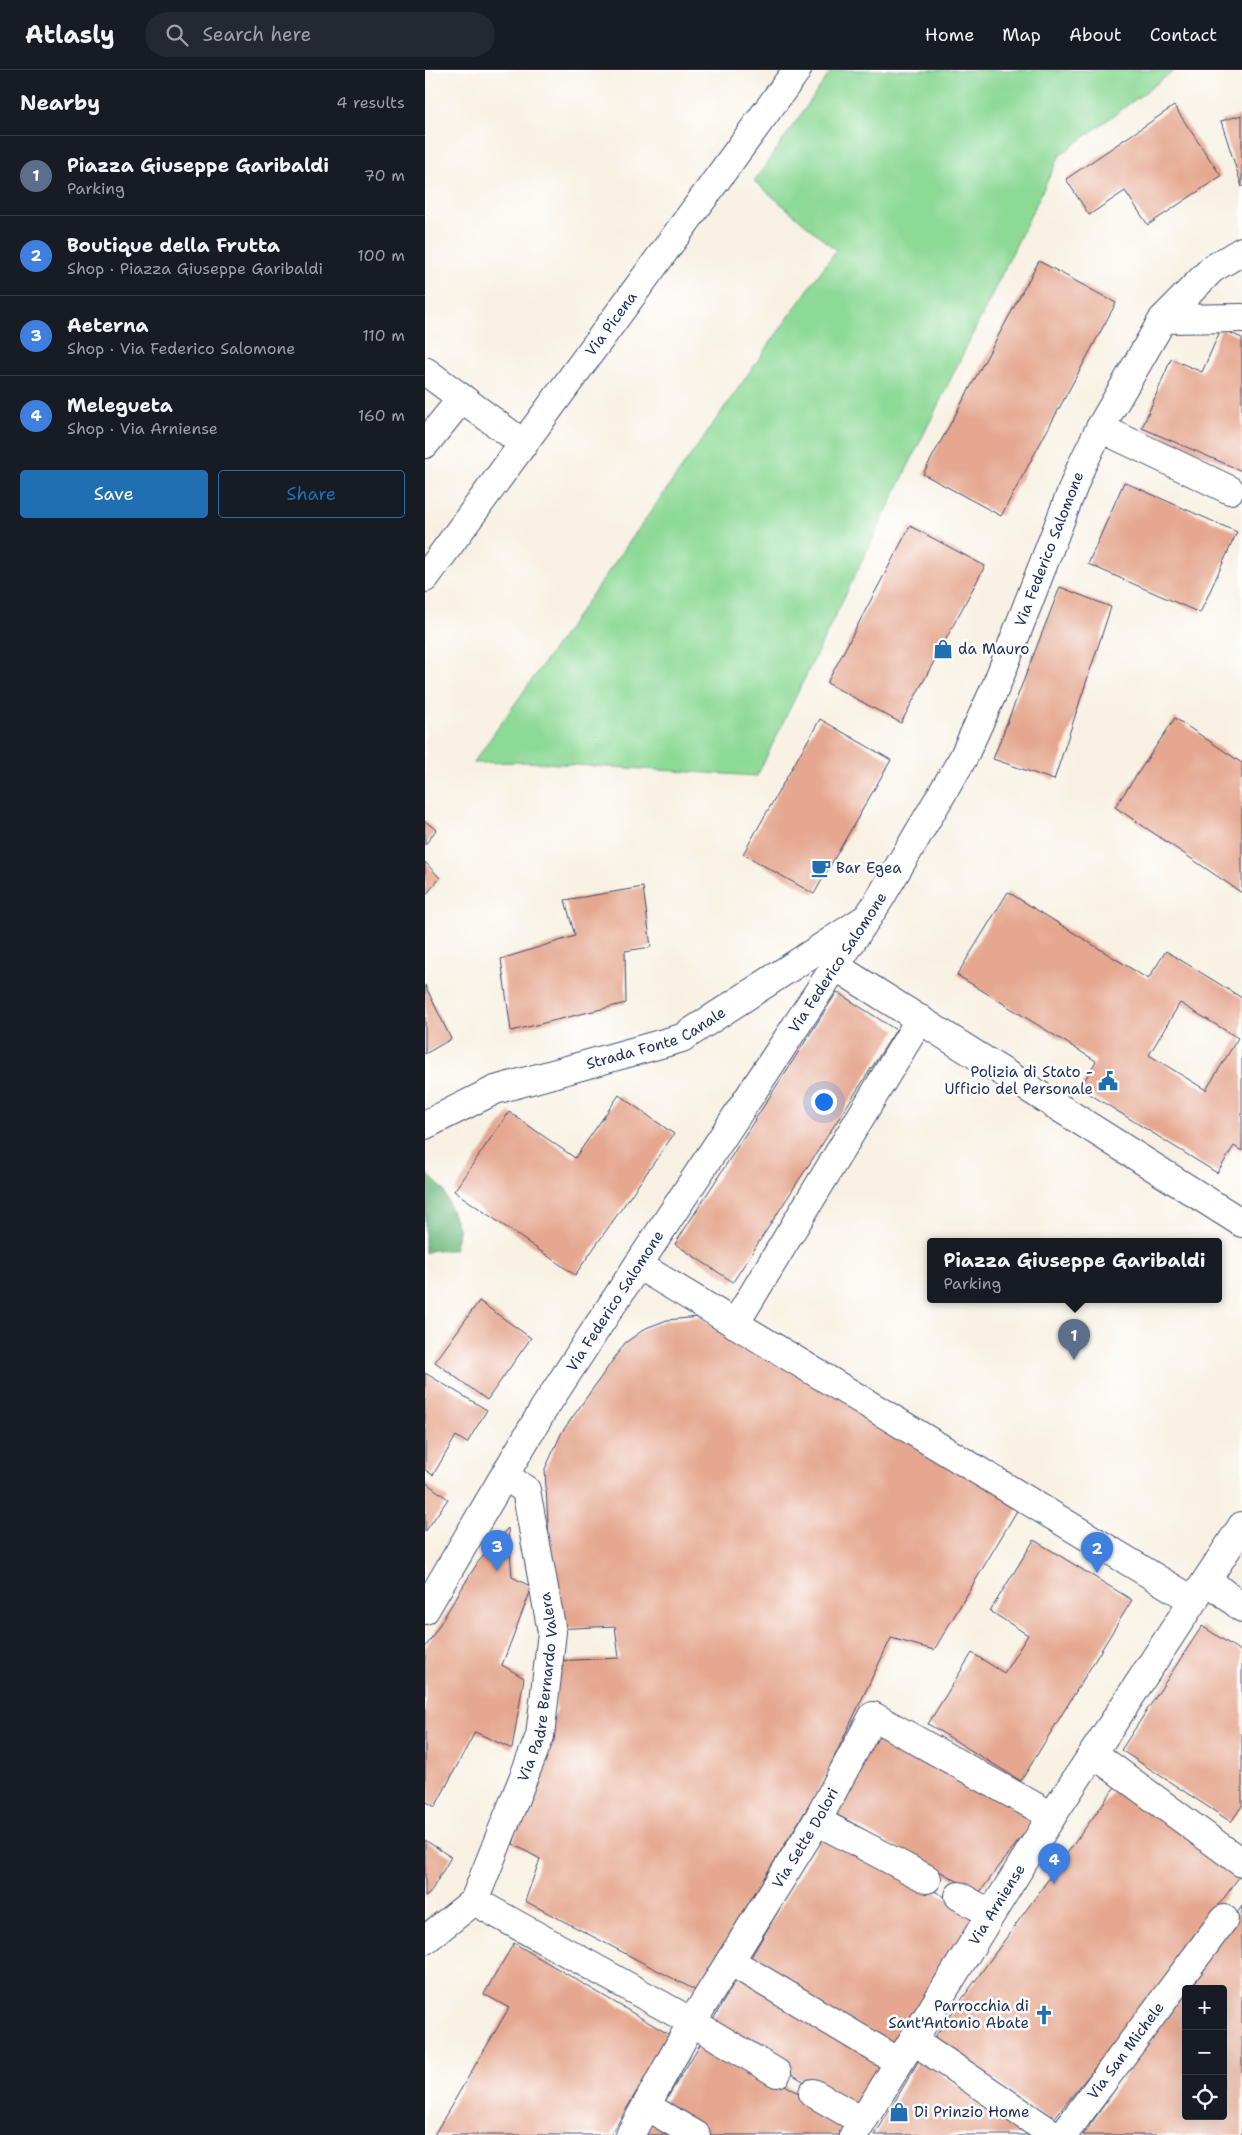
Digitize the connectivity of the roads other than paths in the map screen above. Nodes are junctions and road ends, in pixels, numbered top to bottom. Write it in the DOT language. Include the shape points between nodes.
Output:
graph roads {
  1 [pos="797,70"];
  2 [pos="1242,251"];
  3 [pos="1242,318"];
  4 [pos="1163,319"];
  5 [pos="425,370"];
  6 [pos="462,398"];
  7 [pos="1101,428"];
  8 [pos="425,444"];
  9 [pos="524,444"];
  10 [pos="1230,490"];
  11 [pos="425,578"];
  12 [pos="868,917"];
  13 [pos="835,966"];
  14 [pos="920,1019"];
  15 [pos="425,1125"];
  16 [pos="1242,1223"];
  17 [pos="639,1265"];
  18 [pos="735,1324"];
  19 [pos="505,1476"];
  20 [pos="1242,1526"];
  21 [pos="1201,1590"];
  22 [pos="1242,1608"];
  23 [pos="425,1610"];
  24 [pos="1094,1754"];
  25 [pos="1052,1816"];
  26 [pos="817,1821"];
  27 [pos="1242,1864"];
  28 [pos="927,1879"];
  29 [pos="959,1896"];
  30 [pos="475,1901"];
  31 [pos="991,1914"];
  32 [pos="1224,1919"];
  33 [pos="425,1940"];
  34 [pos="730,1961"];
  35 [pos="692,2022"];
  36 [pos="906,2051"];
  37 [pos="777,2073"];
  38 [pos="813,2093"];
  39 [pos="646,2106"];
  40 [pos="858,2128"];
  41 [pos="630,2135"];
  42 [pos="696,2135"];
  43 [pos="1054,2135"];
  44 [pos="1063,2135"];
  1 -- 9 [label="main road, Via Picena"];
  2 -- 4 [label="main road, Via Federico Salomone" via="1212,269"];
  3 -- 4 [label="main road"];
  4 -- 7 [label="main road, Via Federico Salomone"];
  5 -- 6 [label="main road"];
  6 -- 8 [label="main road"];
  6 -- 9 [label="main road"];
  7 -- 10 [label="main road"];
  7 -- 12 [label="main road, Via Federico Salomone" via="1081,467 996,686 963,758"];
  9 -- 11 [label="main road, Via Picena"];
  12 -- 13 [label="main road, Via Federico Salomone"];
  12 -- 15 [label="main road, Strada Fonte Canale" via="682,1038 495,1090"];
  13 -- 14 [label="main road"];
  13 -- 17 [label="main road, Via Federico Salomone"];
  14 -- 16 [label="main road"];
  14 -- 18 [label="main road"];
  17 -- 18 [label="main road"];
  17 -- 19 [label="main road, Via Federico Salomone" via="543,1410"];
  18 -- 21 [label="main road"];
  19 -- 23 [label="main road, Via Federico Salomone"];
  19 -- 30 [label="main road, Via Padre Bernardo Valera" via="526,1490 552,1632 540,1736"];
  20 -- 21 [label="main road, Via Arniense"];
  21 -- 22 [label="main road"];
  21 -- 24 [label="main road, Via Arniense"];
  24 -- 25 [label="main road, Via Arniense"];
  24 -- 27 [label="main road"];
  25 -- 26 [label="main road, Via Sette Dolori" via="873,1716"];
  25 -- 31 [label="main road, Via Arniense"];
  26 -- 28 [label="main road"];
  26 -- 34 [label="main road, Via Sette Dolori"];
  29 -- 31 [label="main road"];
  30 -- 33 [label="main road"];
  30 -- 35 [label="main road"];
  31 -- 36 [label="main road, Via Arniense"];
  32 -- 44 [label="main road, Via San Michele"];
  34 -- 35 [label="main road, Via Sette Dolori"];
  34 -- 36 [label="main road"];
  35 -- 37 [label="main road"];
  35 -- 39 [label="main road, Via Sette Dolori"];
  36 -- 40 [label="main road, Via Arniense"];
  36 -- 43 [label="main road"];
  38 -- 40 [label="main road"];
  39 -- 41 [label="main road, Via Sette Dolori"];
  39 -- 42 [label="main road"];
}
